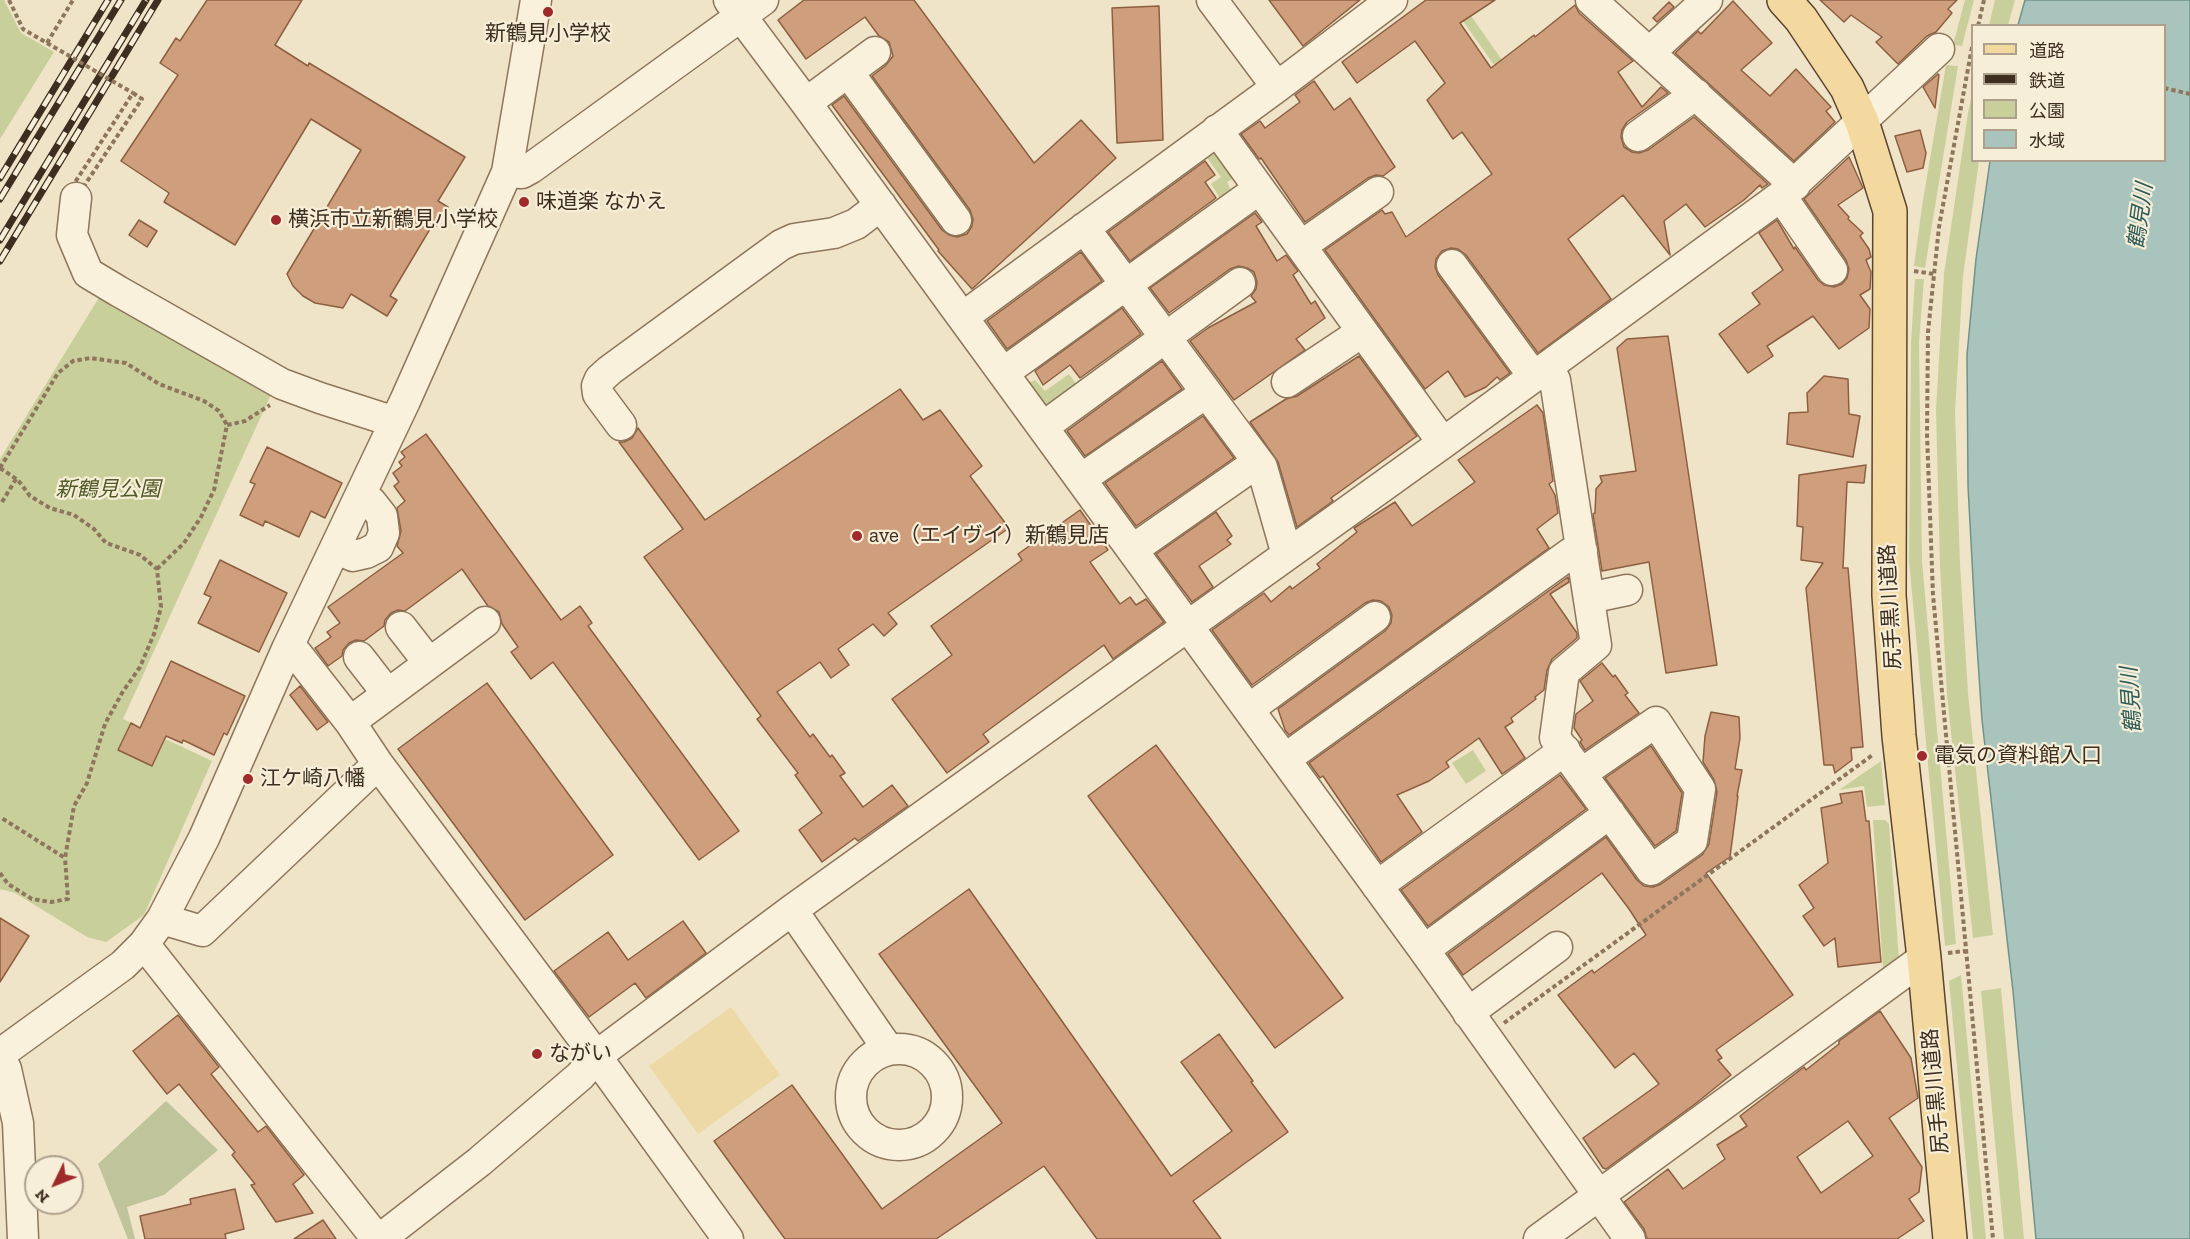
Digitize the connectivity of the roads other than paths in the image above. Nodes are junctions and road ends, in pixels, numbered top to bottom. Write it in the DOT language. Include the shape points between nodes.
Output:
graph roads {
  1 [pos="536,0"];
  2 [pos="1212,0"];
  3 [pos="1392,0"];
  4 [pos="1591,0"];
  5 [pos="1707,0"];
  6 [pos="1784,0"];
  7 [pos="744,5"];
  8 [pos="1939,50"];
  9 [pos="875,52"];
  10 [pos="1650,52"];
  11 [pos="848,72"];
  12 [pos="1277,87"];
  13 [pos="1696,94"];
  14 [pos="806,103"];
  15 [pos="1862,122"];
  16 [pos="1217,130"];
  17 [pos="1638,136"];
  18 [pos="507,172"];
  19 [pos="1259,189"];
  20 [pos="1788,191"];
  21 [pos="1378,192"];
  22 [pos="76,198"];
  23 [pos="881,205"];
  24 [pos="956,220"];
  25 [pos="1084,228"];
  26 [pos="1301,246"];
  27 [pos="1452,265"];
  28 [pos="1832,270"];
  29 [pos="1240,283"];
  30 [pos="1125,284"];
  31 [pos="963,317"];
  32 [pos="1362,332"];
  33 [pos="1165,338"];
  34 [pos="1540,372"];
  35 [pos="1003,373"];
  36 [pos="1287,382"];
  37 [pos="1206,393"];
  38 [pos="395,422"];
  39 [pos="621,425"];
  40 [pos="1043,427"];
  41 [pos="1443,443"];
  42 [pos="1258,462"];
  43 [pos="1081,479"];
  44 [pos="1132,550"];
  45 [pos="1582,551"];
  46 [pos="1287,555"];
  47 [pos="1628,590"];
  48 [pos="1589,598"];
  49 [pos="1375,617"];
  50 [pos="485,622"];
  51 [pos="1188,625"];
  52 [pos="400,627"];
  53 [pos="287,649"];
  54 [pos="360,657"];
  55 [pos="429,663"];
  56 [pos="387,693"];
  57 [pos="1249,709"];
  58 [pos="350,722"];
  59 [pos="1285,759"];
  60 [pos="1574,762"];
  61 [pos="378,764"];
  62 [pos="1610,813"];
  63 [pos="1377,886"];
  64 [pos="792,910"];
  65 [pos="162,919"];
  66 [pos="144,944"];
  67 [pos="1558,946"];
  68 [pos="1424,950"];
  69 [pos="1924,958"];
  70 [pos="1468,1013"];
  71 [pos="888,1049"];
  72 [pos="0,1054"];
  73 [pos="596,1057"];
  74 [pos="0,1059"];
  75 [pos="1598,1196"];
  76 [pos="23,1239"];
  77 [pos="378,1239"];
  78 [pos="728,1239"];
  79 [pos="1539,1239"];
  80 [pos="1629,1239"];
  81 [pos="1950,1239"];
  1 -- 18 [label="street"];
  2 -- 12 [label="street"];
  3 -- 12 [label="street"];
  4 -- 10 [label="street"];
  5 -- 10 [label="street"];
  6 -- 15 [label="main road, 尻手黒川道路" via="1847,88"];
  7 -- 14 [label="street"];
  7 -- 18 [label="street" via="531,168 522,173"];
  8 -- 15 [label="street"];
  9 -- 11 [label="street"];
  10 -- 13 [label="street"];
  11 -- 14 [label="street"];
  11 -- 24 [label="street"];
  12 -- 16 [label="street"];
  13 -- 17 [label="street"];
  13 -- 20 [label="street"];
  14 -- 23 [label="street"];
  15 -- 20 [label="street"];
  15 -- 69 [label="main road, 尻手黒川道路" via="1890,211 1888,595"];
  16 -- 19 [label="street"];
  16 -- 25 [label="street"];
  18 -- 38 [label="street"];
  19 -- 26 [label="street"];
  19 -- 30 [label="street"];
  20 -- 28 [label="street"];
  20 -- 34 [label="street"];
  21 -- 26 [label="street"];
  22 -- 38 [label="street" via="72,235 88,273 291,388"];
  23 -- 31 [label="street"];
  23 -- 39 [label="street" via="856,224 834,233 794,238 781,245 751,274 626,365 600,379 598,394"];
  25 -- 30 [label="street"];
  25 -- 31 [label="street"];
  26 -- 32 [label="street"];
  27 -- 34 [label="street"];
  29 -- 33 [label="street"];
  30 -- 33 [label="street"];
  30 -- 35 [label="street"];
  31 -- 35 [label="street"];
  32 -- 36 [label="street"];
  32 -- 41 [label="street"];
  33 -- 37 [label="street"];
  33 -- 40 [label="street"];
  34 -- 41 [label="street"];
  34 -- 45 [label="street" via="1555,380"];
  35 -- 40 [label="street"];
  37 -- 42 [label="street"];
  37 -- 43 [label="street"];
  38 -- 53 [label="street"];
  40 -- 43 [label="street"];
  41 -- 46 [label="street"];
  42 -- 44 [label="street"];
  42 -- 46 [label="street"];
  43 -- 44 [label="street"];
  44 -- 51 [label="street"];
  45 -- 48 [label="street"];
  45 -- 59 [label="street" via="1571,553"];
  46 -- 51 [label="street"];
  47 -- 48 [label="street"];
  48 -- 60 [label="street" via="1596,645 1564,672 1556,738"];
  49 -- 57 [label="street"];
  50 -- 55 [label="street"];
  51 -- 57 [label="street"];
  51 -- 64 [label="street"];
  52 -- 55 [label="street"];
  53 -- 58 [label="street" via="297,654"];
  53 -- 65 [label="street" via="204,838"];
  54 -- 56 [label="street"];
  55 -- 56 [label="street"];
  56 -- 58 [label="street"];
  57 -- 59 [label="street"];
  58 -- 61 [label="street"];
  59 -- 63 [label="street"];
  60 -- 62 [label="street"];
  60 -- 62 [label="street" via="1656,722 1700,789 1692,841 1651,870"];
  60 -- 63 [label="street"];
  61 -- 65 [label="street" via="202,931"];
  61 -- 73 [label="street"];
  62 -- 68 [label="street"];
  63 -- 68 [label="street"];
  64 -- 71 [label="street"];
  64 -- 73 [label="street"];
  65 -- 66 [label="street"];
  66 -- 72 [label="street" via="123,965"];
  66 -- 77 [label="street"];
  67 -- 70 [label="street"];
  68 -- 70 [label="street"];
  69 -- 75 [label="street"];
  69 -- 81 [label="main road, 尻手黒川道路"];
  70 -- 75 [label="street"];
  73 -- 77 [label="street" via="580,1076 479,1162"];
  73 -- 78 [label="street"];
  74 -- 76 [label="street" via="6,1069 18,1123"];
  75 -- 79 [label="street"];
  75 -- 80 [label="street"];
}
